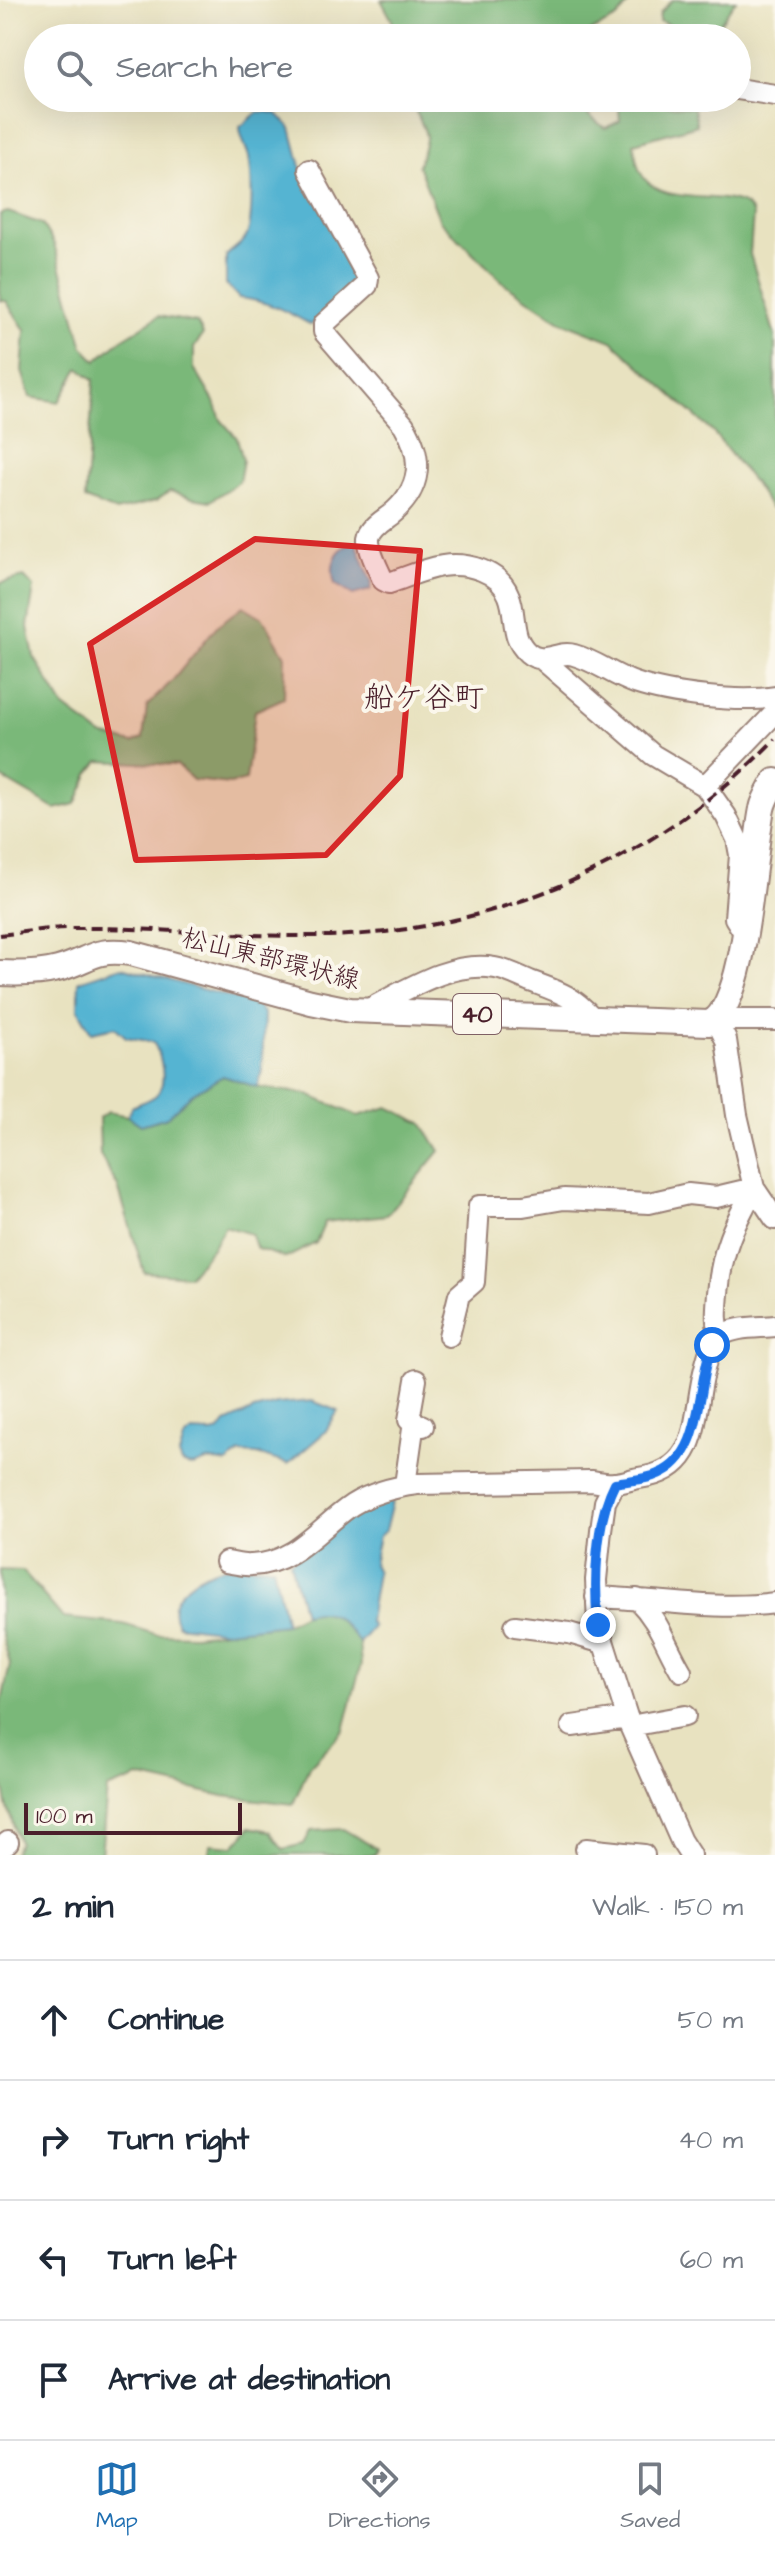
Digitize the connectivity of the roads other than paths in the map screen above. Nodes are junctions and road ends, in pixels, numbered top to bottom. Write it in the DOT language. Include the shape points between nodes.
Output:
graph roads {
  1 [pos="751,91"];
  2 [pos="775,95"];
  3 [pos="309,170"];
  4 [pos="543,660"];
  5 [pos="775,697"];
  6 [pos="775,713"];
  7 [pos="775,781"];
  8 [pos="705,786"];
  9 [pos="745,934"];
  10 [pos="0,973"];
  11 [pos="367,1010"];
  12 [pos="593,1018"];
  13 [pos="716,1020"];
  14 [pos="775,1020"];
  15 [pos="754,1188"];
  16 [pos="775,1219"];
  17 [pos="775,1326"];
  18 [pos="449,1336"];
  19 [pos="720,1336"];
  20 [pos="416,1380"];
  21 [pos="615,1483"];
  22 [pos="405,1485"];
  23 [pos="226,1562"];
  24 [pos="596,1597"];
  25 [pos="637,1599"];
  26 [pos="775,1603"];
  27 [pos="515,1626"];
  28 [pos="603,1643"];
  29 [pos="681,1671"];
  30 [pos="685,1716"];
  31 [pos="628,1722"];
  32 [pos="572,1726"];
  33 [pos="586,1849"];
  34 [pos="644,1855"];
  35 [pos="690,1855"];
  1 -- 2 [label="street"];
  3 -- 4 [label="street" via="368,278 367,285 324,324 324,332 404,425 417,456 412,489 369,534 383,580 389,583 444,565 481,569 497,578 510,596 521,645"];
  4 -- 5 [label="street" via="571,654 657,689"];
  4 -- 8 [label="street" via="653,755"];
  6 -- 8 [label="street"];
  7 -- 9 [label="main road" via="762,808"];
  8 -- 9 [label="street" via="737,839 735,918"];
  9 -- 13 [label="main road" via="725,1007"];
  10 -- 11 [label="main road, 松山東部環状線 / 40" via="42,973 113,950 319,1004"];
  11 -- 12 [label="main road, 松山東部環状線 / 40"];
  11 -- 12 [label="street" via="443,973 482,966 559,991"];
  12 -- 13 [label="main road, 松山東部環状線 / 40" via="701,1024"];
  13 -- 14 [label="street"];
  13 -- 15 [label="street" via="726,1040"];
  15 -- 16 [label="street"];
  15 -- 18 [label="street" via="649,1203 564,1199 479,1206 474,1282 459,1295"];
  15 -- 19 [label="street" via="720,1263"];
  17 -- 19 [label="street"];
  19 -- 21 [label="street" via="708,1357 691,1442 683,1456 655,1476"];
  20 -- 22 [label="street" via="409,1420 419,1424"];
  21 -- 22 [label="street"];
  21 -- 24 [label="street" via="605,1502"];
  22 -- 23 [label="street" via="350,1506 304,1546 279,1559 251,1565"];
  24 -- 25 [label="street"];
  24 -- 28 [label="street"];
  25 -- 26 [label="street" via="725,1607"];
  25 -- 29 [label="street" via="655,1617"];
  27 -- 28 [label="street" via="552,1621"];
  28 -- 31 [label="street"];
  30 -- 31 [label="street"];
  31 -- 32 [label="street"];
  31 -- 35 [label="street"];
  33 -- 34 [label="street"];
}
